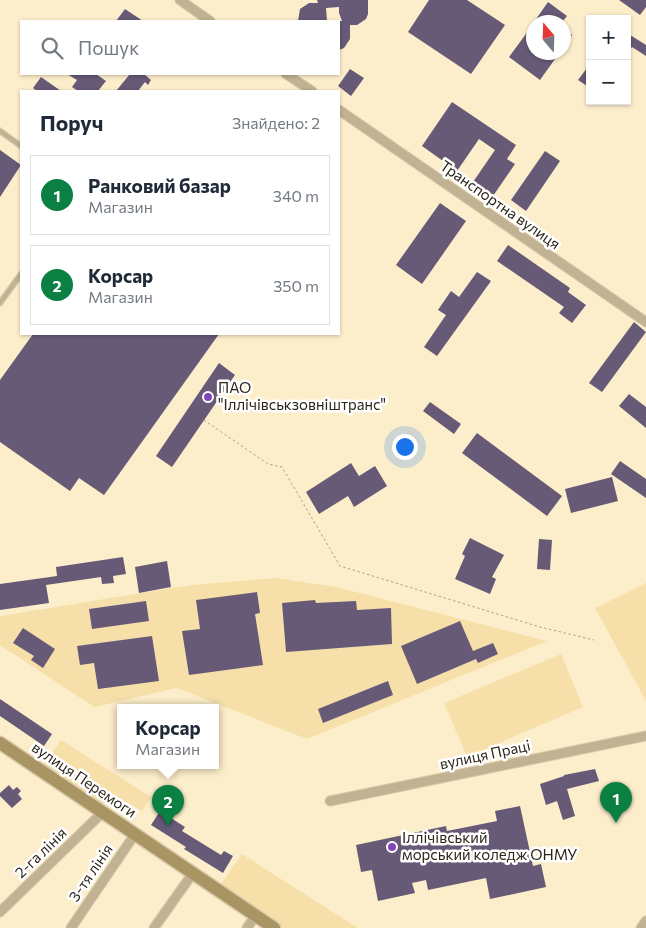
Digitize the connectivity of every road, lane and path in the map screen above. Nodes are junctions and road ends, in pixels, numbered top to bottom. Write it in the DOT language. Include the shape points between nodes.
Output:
graph roads {
  1 [pos="180,0"];
  2 [pos="209,20"];
  3 [pos="288,75"];
  4 [pos="310,90"];
  5 [pos="340,111"];
  6 [pos="0,131"];
  7 [pos="20,145"];
  8 [pos="20,275"];
  9 [pos="0,303"];
  10 [pos="646,322"];
  11 [pos="204,420"];
  12 [pos="594,640"];
  13 [pos="646,736"];
  14 [pos="0,744"];
  15 [pos="330,801"];
  16 [pos="102,813"];
  17 [pos="135,834"];
  18 [pos="193,873"];
  19 [pos="0,912"];
  20 [pos="256,915"];
  21 [pos="646,920"];
  22 [pos="71,928"];
  23 [pos="154,928"];
  24 [pos="247,928"];
  25 [pos="274,928"];
  26 [pos="641,928"];
  1 -- 2 [label="street"];
  3 -- 4 [label="street"];
  5 -- 10 [label="street, Транспортна вулиця"];
  6 -- 7 [label="lane"];
  8 -- 9 [label="lane"];
  11 -- 12 [label="path" via="268,464 282,467 340,566 540,627"];
  13 -- 15 [label="street, вулиця Праці"];
  14 -- 16 [label="main road, вулиця Перемоги"];
  16 -- 17 [label="main road, вулиця Перемоги"];
  16 -- 19 [label="street, 2-га лінія"];
  17 -- 18 [label="main road, вулиця Перемоги"];
  17 -- 22 [label="street, 3-тя лінія"];
  18 -- 20 [label="main road, вулиця Перемоги"];
  18 -- 23 [label="street"];
  20 -- 24 [label="street"];
  20 -- 25 [label="main road, вулиця Перемоги"];
  21 -- 26 [label="street"];
}
